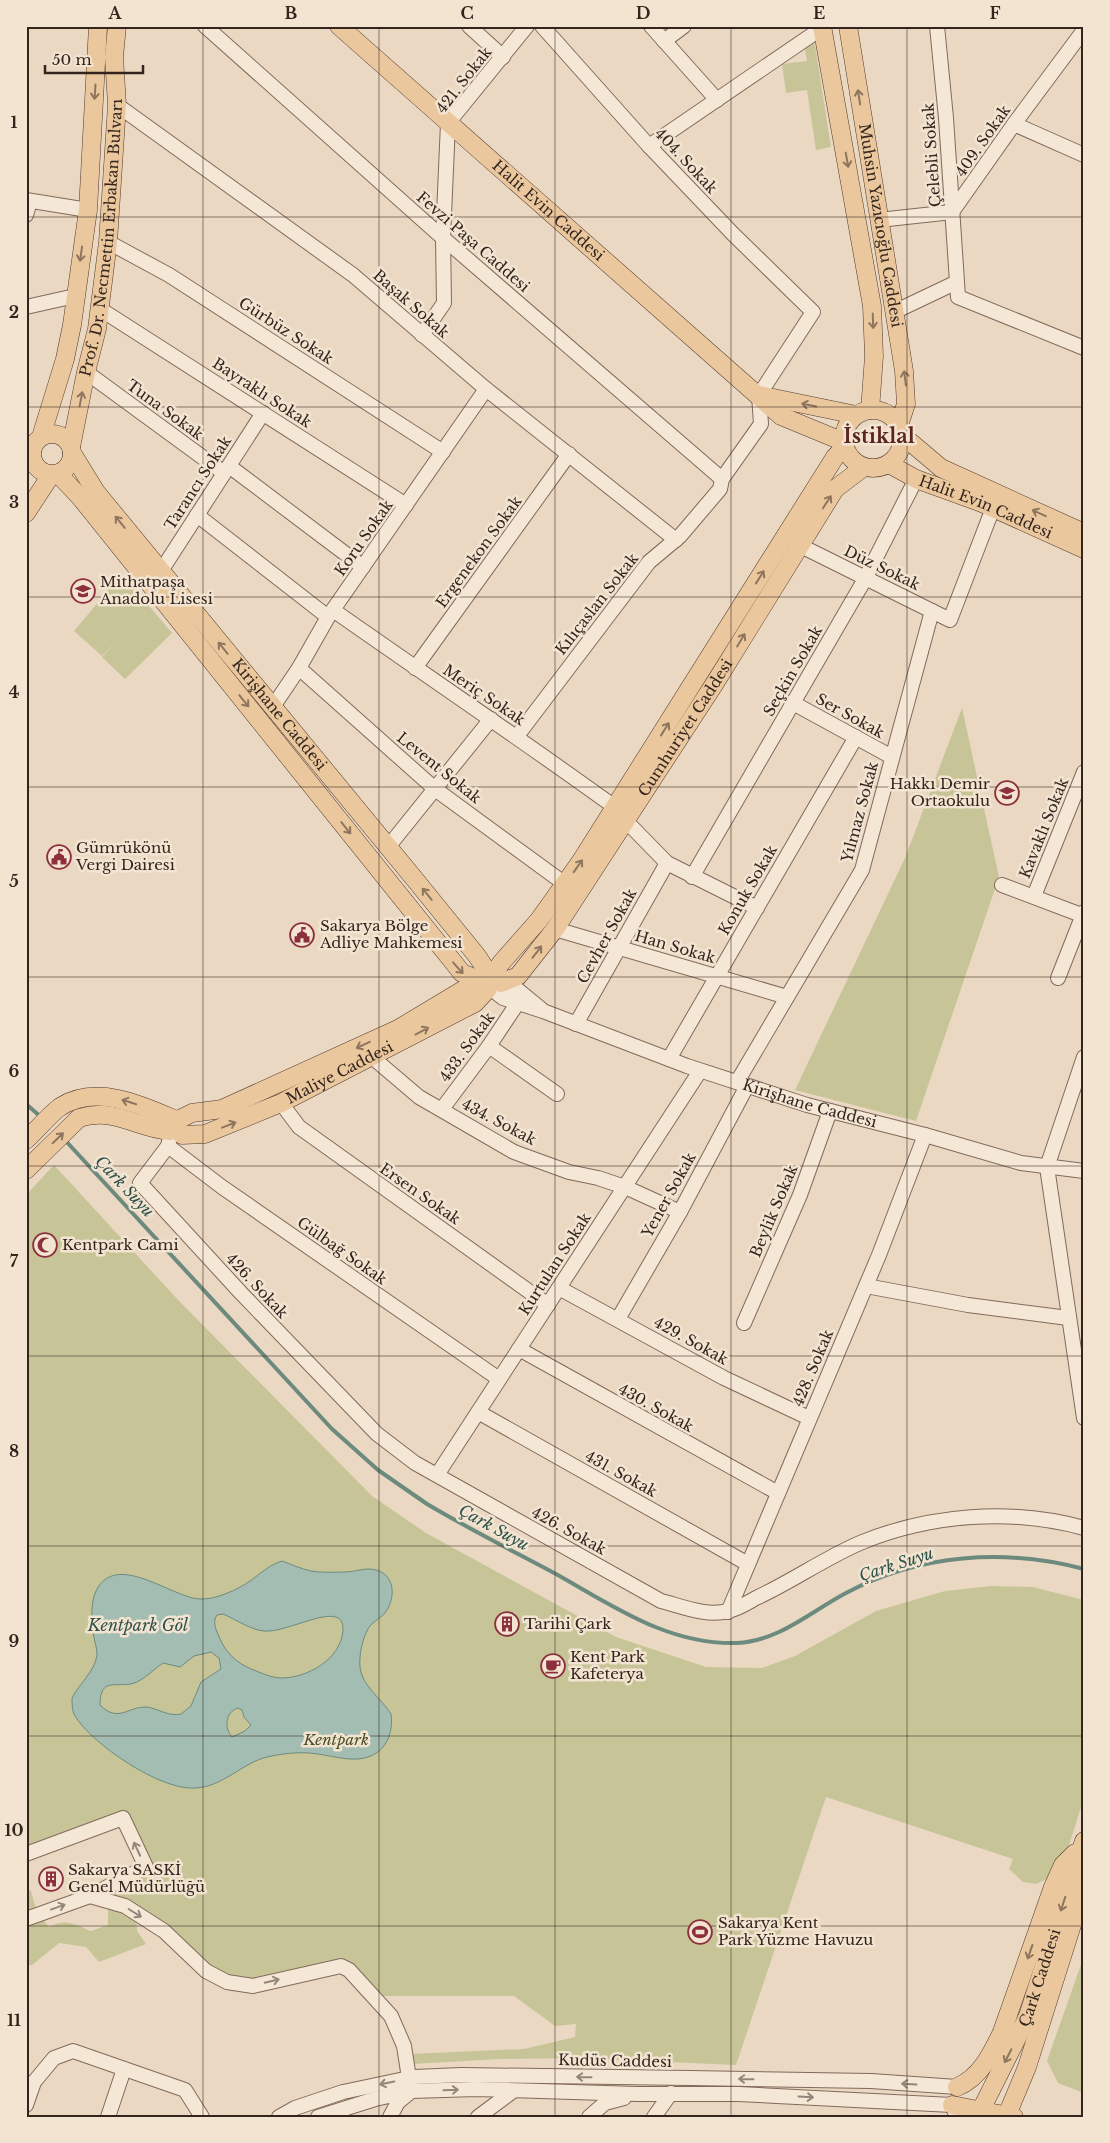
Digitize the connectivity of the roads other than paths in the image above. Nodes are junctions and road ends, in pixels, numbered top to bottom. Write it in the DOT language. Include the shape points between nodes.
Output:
graph roads {
  1 [pos="98,26"];
  2 [pos="117,26"];
  3 [pos="205,26"];
  4 [pos="339,26"];
  5 [pos="469,26"];
  6 [pos="527,26"];
  7 [pos="542,26"];
  8 [pos="651,26"];
  9 [pos="684,26"];
  10 [pos="848,26"];
  11 [pos="938,26"];
  12 [pos="822,27"];
  13 [pos="1084,30"];
  14 [pos="664,41"];
  15 [pos="503,58"];
  16 [pos="717,100"];
  17 [pos="117,105"];
  18 [pos="448,123"];
  19 [pos="1014,124"];
  20 [pos="649,146"];
  21 [pos="1084,155"];
  22 [pos="28,200"];
  23 [pos="88,210"];
  24 [pos="952,212"];
  25 [pos="26,215"];
  26 [pos="879,220"];
  27 [pos="443,238"];
  28 [pos="108,242"];
  29 [pos="957,282"];
  30 [pos="75,296"];
  31 [pos="26,307"];
  32 [pos="100,309"];
  33 [pos="894,312"];
  34 [pos="422,335"];
  35 [pos="1084,348"];
  36 [pos="86,372"];
  37 [pos="486,389"];
  38 [pos="759,395"];
  39 [pos="863,412"];
  40 [pos="263,413"];
  41 [pos="901,430"];
  42 [pos="41,437"];
  43 [pos="844,444"];
  44 [pos="72,450"];
  45 [pos="443,452"];
  46 [pos="569,454"];
  47 [pos="29,456"];
  48 [pos="888,464"];
  49 [pos="864,467"];
  50 [pos="226,470"];
  51 [pos="54,474"];
  52 [pos="722,479"];
  53 [pos="916,479"];
  54 [pos="406,505"];
  55 [pos="993,508"];
  56 [pos="26,513"];
  57 [pos="197,515"];
  58 [pos="1084,533"];
  59 [pos="676,540"];
  60 [pos="799,545"];
  61 [pos="1084,549"];
  62 [pos="363,567"];
  63 [pos="161,571"];
  64 [pos="865,579"];
  65 [pos="932,611"];
  66 [pos="331,613"];
  67 [pos="299,668"];
  68 [pos="415,668"];
  69 [pos="793,703"];
  70 [pos="272,708"];
  71 [pos="491,719"];
  72 [pos="517,736"];
  73 [pos="856,737"];
  74 [pos="892,757"];
  75 [pos="1084,772"];
  76 [pos="435,789"];
  77 [pos="1080,793"];
  78 [pos="621,814"];
  79 [pos="388,847"];
  80 [pos="667,863"];
  81 [pos="692,877"];
  82 [pos="565,884"];
  83 [pos="1002,884"];
  84 [pos="1034,896"];
  85 [pos="756,908"];
  86 [pos="1083,915"];
  87 [pos="554,929"];
  88 [pos="619,948"];
  89 [pos="717,976"];
  90 [pos="1058,978"];
  91 [pos="492,983"];
  92 [pos="787,997"];
  93 [pos="517,1004"];
  94 [pos="543,1011"];
  95 [pos="576,1024"];
  96 [pos="489,1046"];
  97 [pos="372,1057"];
  98 [pos="1084,1057"];
  99 [pos="669,1059"];
  100 [pos="700,1071"];
  101 [pos="742,1084"];
  102 [pos="557,1094"];
  103 [pos="281,1103"];
  104 [pos="442,1109"];
  105 [pos="830,1111"];
  106 [pos="174,1131"];
  107 [pos="925,1135"];
  108 [pos="26,1140"];
  109 [pos="32,1164"];
  110 [pos="1046,1167"];
  111 [pos="1084,1171"];
  112 [pos="625,1187"];
  113 [pos="680,1212"];
  114 [pos="866,1286"];
  115 [pos="559,1288"];
  116 [pos="548,1305"];
  117 [pos="1068,1318"];
  118 [pos="618,1319"];
  119 [pos="744,1323"];
  120 [pos="519,1349"];
  121 [pos="499,1379"];
  122 [pos="478,1412"];
  123 [pos="809,1418"];
  124 [pos="1084,1418"];
  125 [pos="437,1475"];
  126 [pos="778,1493"];
  127 [pos="1084,1528"];
  128 [pos="748,1564"];
  129 [pos="728,1612"];
  130 [pos="1082,1844"];
  131 [pos="26,1854"];
  132 [pos="1084,1887"];
  133 [pos="90,1896"];
  134 [pos="26,1919"];
  135 [pos="124,2069"];
  136 [pos="410,2084"];
  137 [pos="957,2087"];
  138 [pos="513,2091"];
  139 [pos="671,2093"];
  140 [pos="637,2094"];
  141 [pos="26,2105"];
  142 [pos="982,2108"];
  143 [pos="955,2111"];
  144 [pos="1011,2116"];
  145 [pos="108,2117"];
  146 [pos="202,2117"];
  147 [pos="279,2117"];
  148 [pos="318,2117"];
  149 [pos="390,2117"];
  150 [pos="478,2117"];
  151 [pos="589,2117"];
  152 [pos="654,2117"];
  1 -- 23 [label="main road, Prof. Dr. Necmettin Erbakan Bulvarı, one-way"];
  2 -- 17 [label="main road, Prof. Dr. Necmettin Erbakan Bulvarı" via="114,57"];
  3 -- 27 [label="street, Fevzi Paşa Caddesi"];
  4 -- 18 [label="main road, Halit Evin Caddesi"];
  5 -- 15 [label="street"];
  6 -- 15 [label="street, 421. Sokak"];
  7 -- 20 [label="street, 404. Sokak"];
  8 -- 14 [label="street"];
  9 -- 14 [label="street"];
  26 -- 10 [label="main road, Muhsin Yazıcıoğlu Caddesi, one-way"];
  11 -- 24 [label="street, Çelebli Sokak"];
  12 -- 16 [label="street"];
  12 -- 39 [label="main road, Muhsin Yazıcıoğlu Caddesi, one-way" via="872,306 874,356"];
  13 -- 19 [label="street, 409. Sokak"];
  14 -- 16 [label="street"];
  15 -- 18 [label="street, 421. Sokak"];
  16 -- 20 [label="street"];
  17 -- 28 [label="main road, Prof. Dr. Necmettin Erbakan Bulvarı"];
  17 -- 34 [label="street, Başak Sokak" via="352,275"];
  18 -- 27 [label="street, 421. Sokak"];
  18 -- 38 [label="main road, Halit Evin Caddesi"];
  19 -- 21 [label="street"];
  19 -- 24 [label="street, 409. Sokak"];
  20 -- 38 [label="street, 404. Sokak" via="813,312"];
  22 -- 23 [label="street"];
  22 -- 25 [label="street"];
  23 -- 30 [label="main road, Prof. Dr. Necmettin Erbakan Bulvarı, one-way"];
  24 -- 26 [label="street"];
  24 -- 29 [label="street, Çelebli Sokak"];
  26 -- 33 [label="main road, Muhsin Yazıcıoğlu Caddesi"];
  27 -- 34 [label="street, 421. Sokak" via="444,303"];
  27 -- 52 [label="street, Fevzi Paşa Caddesi"];
  28 -- 32 [label="main road, Prof. Dr. Necmettin Erbakan Bulvarı"];
  28 -- 45 [label="street, Gürbüz Sokak" via="169,275"];
  29 -- 33 [label="street"];
  29 -- 35 [label="street" via="958,296"];
  30 -- 31 [label="street"];
  30 -- 42 [label="main road, Prof. Dr. Necmettin Erbakan Bulvarı" via="65,359"];
  32 -- 36 [label="main road, Prof. Dr. Necmettin Erbakan Bulvarı"];
  32 -- 40 [label="street, Bayraklı Sokak"];
  41 -- 33 [label="main road, Muhsin Yazıcıoğlu Caddesi, one-way" via="907,389"];
  34 -- 37 [label="street, Başak Sokak"];
  44 -- 36 [label="main road, Prof. Dr. Necmettin Erbakan Bulvarı, one-way"];
  36 -- 50 [label="street, Tuna Sokak"];
  37 -- 45 [label="street, Koru Sokak"];
  37 -- 46 [label="street, Başak Sokak"];
  39 -- 38 [label="main road, Halit Evin Caddesi, one-way"];
  38 -- 43 [label="main road, Halit Evin Caddesi" via="781,416"];
  38 -- 52 [label="street, Kılıçaslan Sokak" via="760,424"];
  39 -- 41 [label="main road" via="887,413"];
  39 -- 43 [label="main road" via="846,427"];
  40 -- 50 [label="street, Tarancı Sokak"];
  40 -- 54 [label="street, Bayraklı Sokak"];
  41 -- 48 [label="main road" via="903,442 898,454"];
  58 -- 41 [label="main road, Halit Evin Caddesi, one-way" via="941,468"];
  42 -- 44 [label="main road" via="60,435"];
  42 -- 47 [label="main road"];
  43 -- 49 [label="main road" via="852,459"];
  78 -- 43 [label="main road, Cumhuriyet Caddesi, one-way"];
  44 -- 51 [label="main road" via="68,467"];
  63 -- 44 [label="main road, Kirişhane Caddesi, one-way" via="96,492"];
  45 -- 54 [label="street, Koru Sokak"];
  46 -- 59 [label="street, Başak Sokak"];
  46 -- 68 [label="street, Ergenekon Sokak"];
  47 -- 51 [label="main road" via="39,470"];
  48 -- 49 [label="main road"];
  48 -- 53 [label="main road, Halit Evin Caddesi"];
  60 -- 49 [label="main road, Cumhuriyet Caddesi, one-way" via="835,489"];
  50 -- 57 [label="street, Tarancı Sokak"];
  50 -- 62 [label="street, Tuna Sokak"];
  51 -- 56 [label="main road"];
  51 -- 91 [label="main road, Kirişhane Caddesi, one-way" via="80,496 462,974"];
  52 -- 59 [label="street, Kılıçaslan Sokak" via="720,489"];
  53 -- 55 [label="main road, Halit Evin Caddesi"];
  53 -- 64 [label="street, Seçkin Sokak"];
  54 -- 62 [label="street, Koru Sokak"];
  55 -- 61 [label="main road, Halit Evin Caddesi"];
  55 -- 65 [label="street, Düz Sokak" via="950,620"];
  57 -- 63 [label="street, Tarancı Sokak"];
  57 -- 66 [label="street, Meriç Sokak"];
  59 -- 72 [label="street, Kılıçaslan Sokak" via="649,562"];
  60 -- 64 [label="street, Düz Sokak"];
  78 -- 60 [label="main road, Cumhuriyet Caddesi, one-way" via="715,683"];
  62 -- 66 [label="street, Koru Sokak"];
  70 -- 63 [label="main road, Kirişhane Caddesi, one-way"];
  64 -- 65 [label="street, Düz Sokak"];
  64 -- 69 [label="street, Seçkin Sokak"];
  65 -- 74 [label="street, Yılmaz Sokak"];
  66 -- 67 [label="street, Koru Sokak"];
  66 -- 68 [label="street, Meriç Sokak"];
  67 -- 70 [label="street, Koru Sokak"];
  67 -- 76 [label="street, Levent Sokak"];
  68 -- 71 [label="street, Meriç Sokak"];
  69 -- 73 [label="street, Ser Sokak"];
  69 -- 81 [label="street, Seçkin Sokak"];
  70 -- 79 [label="main road, Kirişhane Caddesi"];
  71 -- 72 [label="street, Meriç Sokak"];
  71 -- 76 [label="street"];
  72 -- 78 [label="street, Meriç Sokak"];
  73 -- 74 [label="street, Ser Sokak"];
  73 -- 85 [label="street, Konuk Sokak"];
  74 -- 92 [label="street, Yılmaz Sokak" via="862,870"];
  75 -- 77 [label="street, Kavaklı Sokak"];
  76 -- 79 [label="street"];
  76 -- 82 [label="street, Levent Sokak"];
  77 -- 84 [label="street, Kavaklı Sokak"];
  78 -- 80 [label="street, Meriç Sokak"];
  82 -- 78 [label="main road, Cumhuriyet Caddesi, one-way"];
  78 -- 87 [label="main road, Cumhuriyet Caddesi"];
  91 -- 79 [label="main road, Kirişhane Caddesi, one-way" via="477,956"];
  80 -- 81 [label="street, Meriç Sokak"];
  80 -- 88 [label="street, Cevher Sokak"];
  81 -- 85 [label="street, Meriç Sokak"];
  82 -- 91 [label="main road, Cumhuriyet Caddesi" via="501,963"];
  83 -- 84 [label="street"];
  84 -- 86 [label="street"];
  85 -- 89 [label="street, Konuk Sokak"];
  86 -- 90 [label="street"];
  87 -- 88 [label="street, Han Sokak"];
  91 -- 87 [label="main road, Cumhuriyet Caddesi, one-way" via="518,976"];
  88 -- 89 [label="street, Han Sokak"];
  88 -- 95 [label="street, Cevher Sokak"];
  89 -- 92 [label="street, Han Sokak"];
  89 -- 99 [label="street, Konuk Sokak"];
  91 -- 93 [label="street, Kirişhane Caddesi" via="503,998"];
  91 -- 94 [label="street, Kirişhane Caddesi" via="513,986"];
  97 -- 91 [label="main road, Maliye Caddesi, one-way" via="474,1003"];
  91 -- 106 [label="main road, Maliye Caddesi, one-way" via="463,990 398,1029 257,1094 222,1109 192,1113"];
  92 -- 101 [label="street, Yılmaz Sokak"];
  93 -- 94 [label="street, Kirişhane Caddesi"];
  93 -- 96 [label="street, 433. Sokak"];
  94 -- 95 [label="street, Kirişhane Caddesi"];
  95 -- 99 [label="street, Kirişhane Caddesi"];
  96 -- 102 [label="street"];
  96 -- 104 [label="street, 433. Sokak"];
  97 -- 103 [label="main road, Maliye Caddesi"];
  97 -- 104 [label="street, 434. Sokak" via="419,1097"];
  98 -- 110 [label="street"];
  99 -- 100 [label="street, Kirişhane Caddesi"];
  100 -- 101 [label="street, Kirişhane Caddesi"];
  100 -- 112 [label="street, Kurtulan Sokak"];
  101 -- 105 [label="street, Kirişhane Caddesi"];
  101 -- 113 [label="street, Yener Sokak"];
  106 -- 103 [label="main road, Maliye Caddesi, one-way" via="205,1134"];
  103 -- 116 [label="street, Ersen Sokak" via="300,1127"];
  104 -- 112 [label="street, 434. Sokak" via="514,1152 569,1172"];
  105 -- 107 [label="street, Kirişhane Caddesi"];
  105 -- 119 [label="street, Beylik Sokak" via="800,1195"];
  106 -- 108 [label="main road, Maliye Caddesi, one-way" via="130,1102 104,1096 85,1098 60,1107"];
  109 -- 106 [label="main road, Maliye Caddesi, one-way" via="79,1118 90,1114 116,1115 157,1130"];
  106 -- 121 [label="street, Gülbağ Sokak" via="222,1186"];
  106 -- 125 [label="street, 426. Sokak" via="140,1183 240,1293 377,1434 415,1463"];
  107 -- 110 [label="street, Kirişhane Caddesi" via="1021,1164"];
  107 -- 114 [label="street, 428. Sokak"];
  110 -- 111 [label="street, Kirişhane Caddesi"];
  110 -- 117 [label="street"];
  112 -- 113 [label="street, 434. Sokak"];
  112 -- 115 [label="street, Kurtulan Sokak"];
  113 -- 118 [label="street, Yener Sokak"];
  114 -- 117 [label="street" via="968,1305"];
  114 -- 123 [label="street, 428. Sokak"];
  115 -- 116 [label="street, Kurtulan Sokak"];
  115 -- 118 [label="street, 429. Sokak"];
  116 -- 120 [label="street, Kurtulan Sokak"];
  117 -- 124 [label="street"];
  118 -- 123 [label="street, 429. Sokak" via="724,1378"];
  120 -- 121 [label="street, Kurtulan Sokak"];
  120 -- 126 [label="street, 430. Sokak"];
  121 -- 122 [label="street, Kurtulan Sokak"];
  122 -- 125 [label="street, Kurtulan Sokak"];
  122 -- 128 [label="street, 431. Sokak"];
  123 -- 126 [label="street, 428. Sokak"];
  125 -- 129 [label="street, 426. Sokak" via="661,1601 703,1612"];
  126 -- 128 [label="street, 428. Sokak"];
  127 -- 129 [label="street, 426. Sokak" via="1058,1521 992,1515 918,1523 860,1543"];
  128 -- 129 [label="street, 428. Sokak"];
  130 -- 137 [label="main road, one-way" via="1063,1866 992,2052 977,2073"];
  130 -- 142 [label="main road, Çark Caddesi, one-way" via="1028,2016"];
  133 -- 131 [label="street, one-way" via="146,1867 123,1818"];
  132 -- 144 [label="main road, Çark Caddesi"];
  134 -- 133 [label="street, one-way"];
  133 -- 136 [label="street, one-way" via="125,1906 164,1931 206,1971 226,1982 253,1986 341,1966 349,1970 391,2016 404,2046"];
  135 -- 141 [label="street" via="73,2051 54,2058 34,2082"];
  135 -- 145 [label="street"];
  135 -- 146 [label="street" via="185,2090"];
  137 -- 136 [label="street, Kudüs Caddesi, one-way" via="871,2081 461,2075"];
  136 -- 138 [label="street, Kudüs Caddesi, one-way"];
  136 -- 147 [label="street, Kudüs Caddesi, one-way" via="343,2092 295,2108"];
  136 -- 148 [label="street, Kudüs Caddesi"];
  136 -- 149 [label="street"];
  137 -- 142 [label="main road"];
  138 -- 140 [label="street, Kudüs Caddesi"];
  138 -- 150 [label="street"];
  139 -- 140 [label="street, Kudüs Caddesi"];
  139 -- 143 [label="street, Kudüs Caddesi, one-way" via="739,2094"];
  139 -- 152 [label="street"];
  140 -- 151 [label="street" via="605,2103"];
  142 -- 143 [label="main road"];
  142 -- 144 [label="main road"];
}
